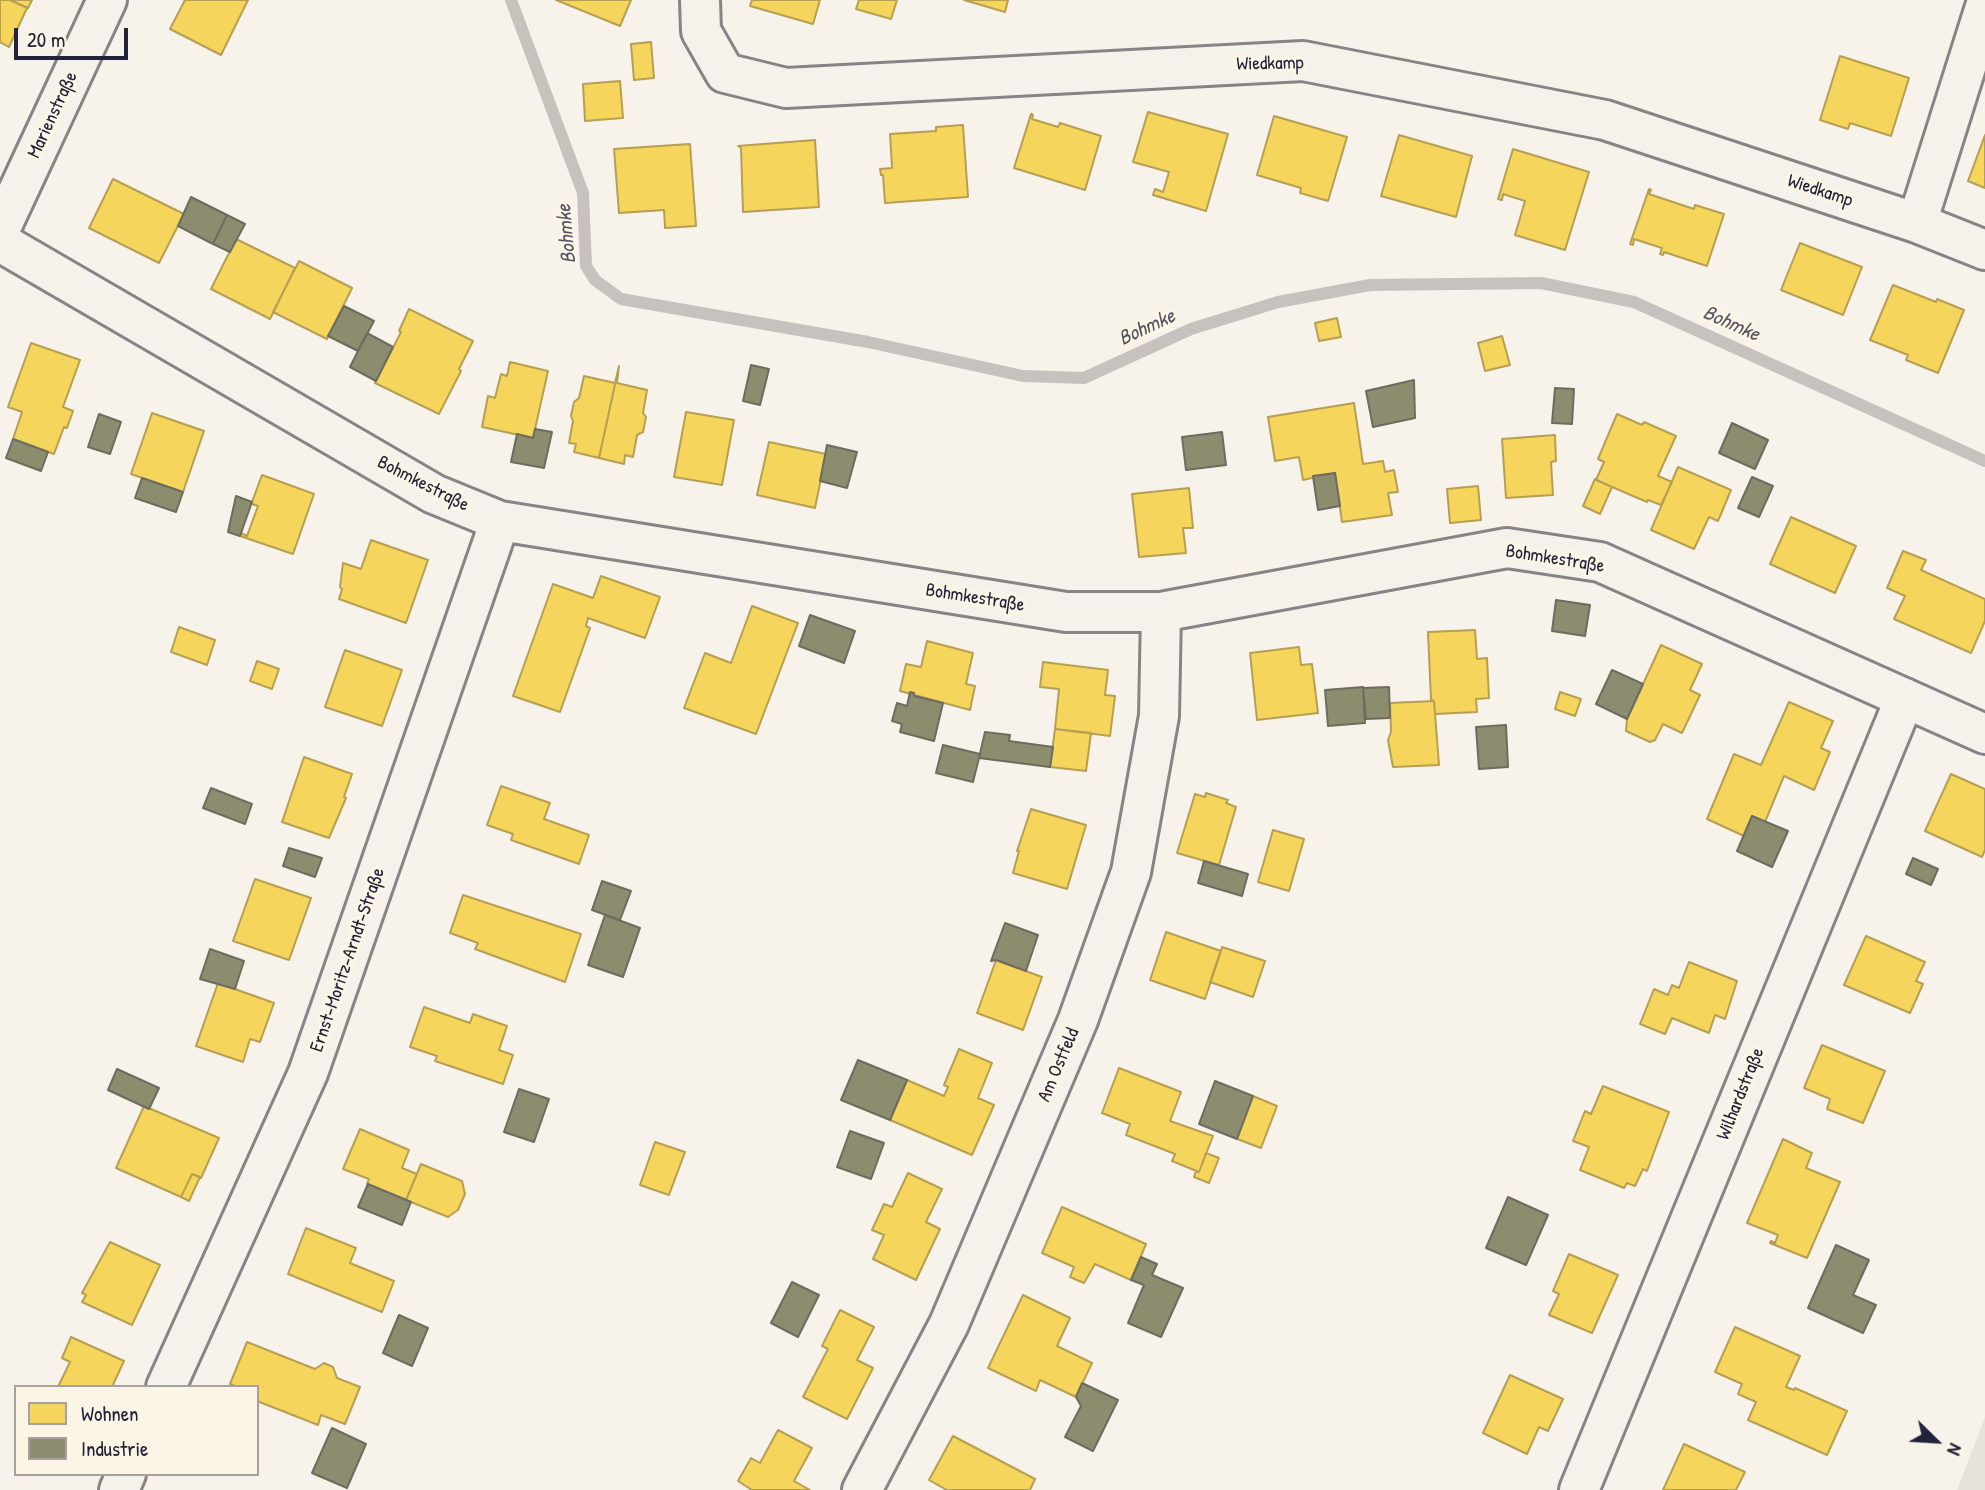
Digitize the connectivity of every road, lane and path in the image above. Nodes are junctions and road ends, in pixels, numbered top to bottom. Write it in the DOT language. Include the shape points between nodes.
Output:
graph roads {
  1 [pos="107,0"];
  2 [pos="700,0"];
  3 [pos="1985,6"];
  4 [pos="1917,223"];
  5 [pos="0,230"];
  6 [pos="0,243"];
  7 [pos="1985,250"];
  8 [pos="500,521"];
  9 [pos="1161,612"];
  10 [pos="1905,698"];
  11 [pos="1985,734"];
  12 [pos="167,1385"];
  13 [pos="862,1490"];
  14 [pos="1579,1490"];
  1 -- 5 [label="street, Marienstraße"];
  2 -- 4 [label="street, Wiedkamp" via="701,31 725,73 786,88 1303,61 1605,120"];
  3 -- 4 [label="street"];
  4 -- 7 [label="street, Wiedkamp"];
  6 -- 8 [label="street, Bohmkestraße" via="435,494"];
  8 -- 9 [label="street, Bohmkestraße" via="1066,612"];
  8 -- 12 [label="street, Ernst-Moritz-Arndt-Straße" via="308,1073"];
  9 -- 10 [label="street, Bohmkestraße" via="1507,548 1600,562"];
  9 -- 13 [label="street, Am Ostfeld" via="1159,716 1131,872 1078,1020 949,1324"];
  10 -- 11 [label="street, Bohmkestraße"];
  10 -- 14 [label="street, Wilhardstraße"];
}
